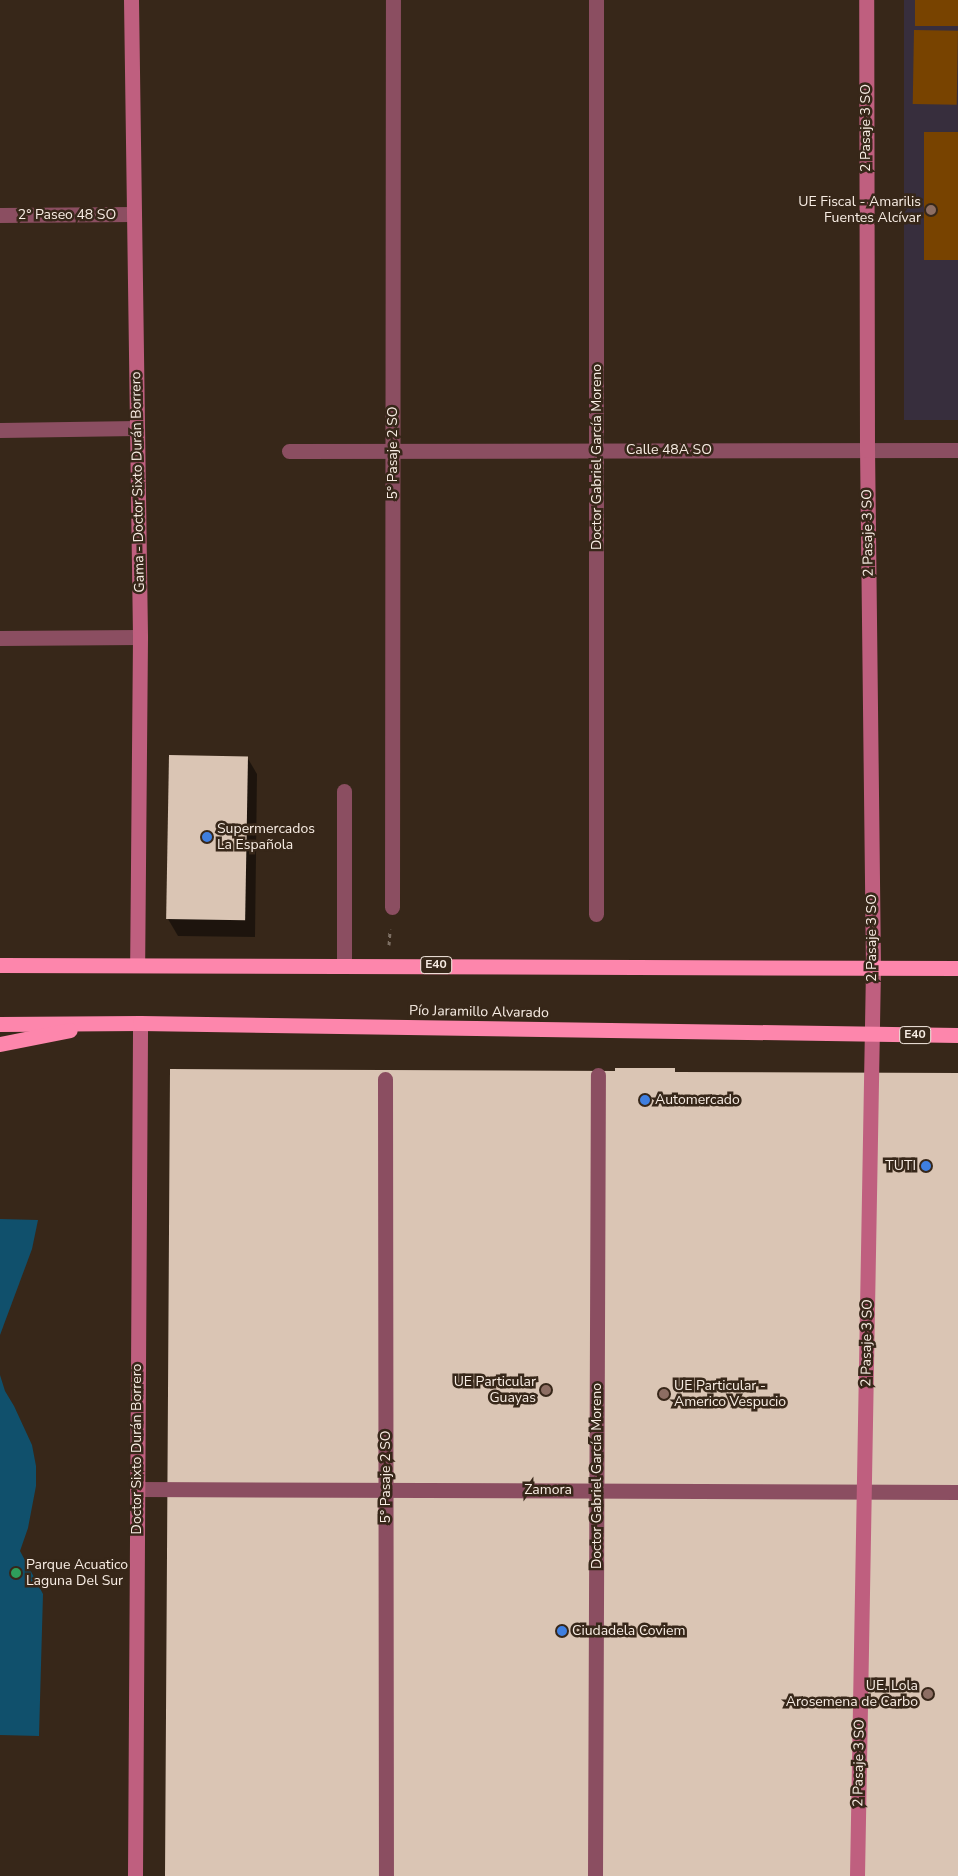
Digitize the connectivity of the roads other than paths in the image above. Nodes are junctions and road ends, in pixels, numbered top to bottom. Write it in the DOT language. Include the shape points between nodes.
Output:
graph roads {
  1 [pos="131,0"];
  2 [pos="393,0"];
  3 [pos="596,0"];
  4 [pos="866,0"];
  5 [pos="134,214"];
  6 [pos="0,215"];
  7 [pos="137,428"];
  8 [pos="0,430"];
  9 [pos="597,450"];
  10 [pos="867,450"];
  11 [pos="958,450"];
  12 [pos="289,451"];
  13 [pos="393,451"];
  14 [pos="140,637"];
  15 [pos="0,638"];
  16 [pos="344,791"];
  17 [pos="392,907"];
  18 [pos="596,914"];
  19 [pos="0,965"];
  20 [pos="137,965"];
  21 [pos="344,965"];
  22 [pos="873,967"];
  23 [pos="958,968"];
  24 [pos="140,1022"];
  25 [pos="103,1023"];
  26 [pos="0,1024"];
  27 [pos="872,1035"];
  28 [pos="958,1035"];
  29 [pos="0,1044"];
  30 [pos="598,1075"];
  31 [pos="385,1079"];
  32 [pos="137,1490"];
  33 [pos="386,1490"];
  34 [pos="596,1490"];
  35 [pos="864,1491"];
  36 [pos="958,1492"];
  37 [pos="135,1876"];
  38 [pos="386,1876"];
  39 [pos="595,1876"];
  40 [pos="857,1876"];
  1 -- 5 [label="street, Gama - Doctor Sixto Durán Borrero"];
  2 -- 13 [label="street, 5° Pasaje 2 SO"];
  3 -- 9 [label="street, Doctor Gabriel García Moreno"];
  4 -- 10 [label="street, 2 Pasaje 3 SO"];
  5 -- 6 [label="street, 2° Paseo 48 SO"];
  5 -- 7 [label="street, Gama - Doctor Sixto Durán Borrero"];
  7 -- 8 [label="street"];
  7 -- 14 [label="street, Gama - Doctor Sixto Durán Borrero"];
  9 -- 10 [label="street, Calle 48A SO"];
  9 -- 13 [label="street, Calle 48A SO"];
  9 -- 18 [label="street, Doctor Gabriel García Moreno"];
  10 -- 11 [label="street, Calle 48A SO"];
  10 -- 22 [label="street, 2 Pasaje 3 SO"];
  12 -- 13 [label="street, Calle 48A SO"];
  13 -- 17 [label="street, 5° Pasaje 2 SO"];
  14 -- 15 [label="street"];
  14 -- 20 [label="street, Gama - Doctor Sixto Durán Borrero"];
  16 -- 21 [label="street"];
  19 -- 20 [label="highway, E40"];
  20 -- 21 [label="highway, E40"];
  21 -- 22 [label="highway, E40"];
  22 -- 23 [label="highway, E40"];
  22 -- 27 [label="street, 2 Pasaje 3 SO"];
  24 -- 25 [label="highway, Pío Jaramillo Alvarado / E40"];
  24 -- 27 [label="highway, Pío Jaramillo Alvarado / E40"];
  24 -- 32 [label="street, Doctor Sixto Durán Borrero"];
  25 -- 26 [label="highway, Pío Jaramillo Alvarado / E40"];
  25 -- 29 [label="highway"];
  27 -- 28 [label="highway, Pío Jaramillo Alvarado / E40"];
  27 -- 35 [label="street, 2 Pasaje 3 SO"];
  30 -- 34 [label="street, Doctor Gabriel García Moreno"];
  31 -- 33 [label="street, 5° Pasaje 2 SO"];
  32 -- 33 [label="street, Zamora"];
  32 -- 37 [label="street, Doctor Sixto Durán Borrero"];
  33 -- 34 [label="street, Zamora"];
  33 -- 38 [label="street, 5° Pasaje 2 SO"];
  34 -- 35 [label="street, Zamora"];
  34 -- 39 [label="street, Doctor Gabriel García Moreno"];
  35 -- 36 [label="street, Zamora"];
  35 -- 40 [label="street, 2 Pasaje 3 SO"];
}
